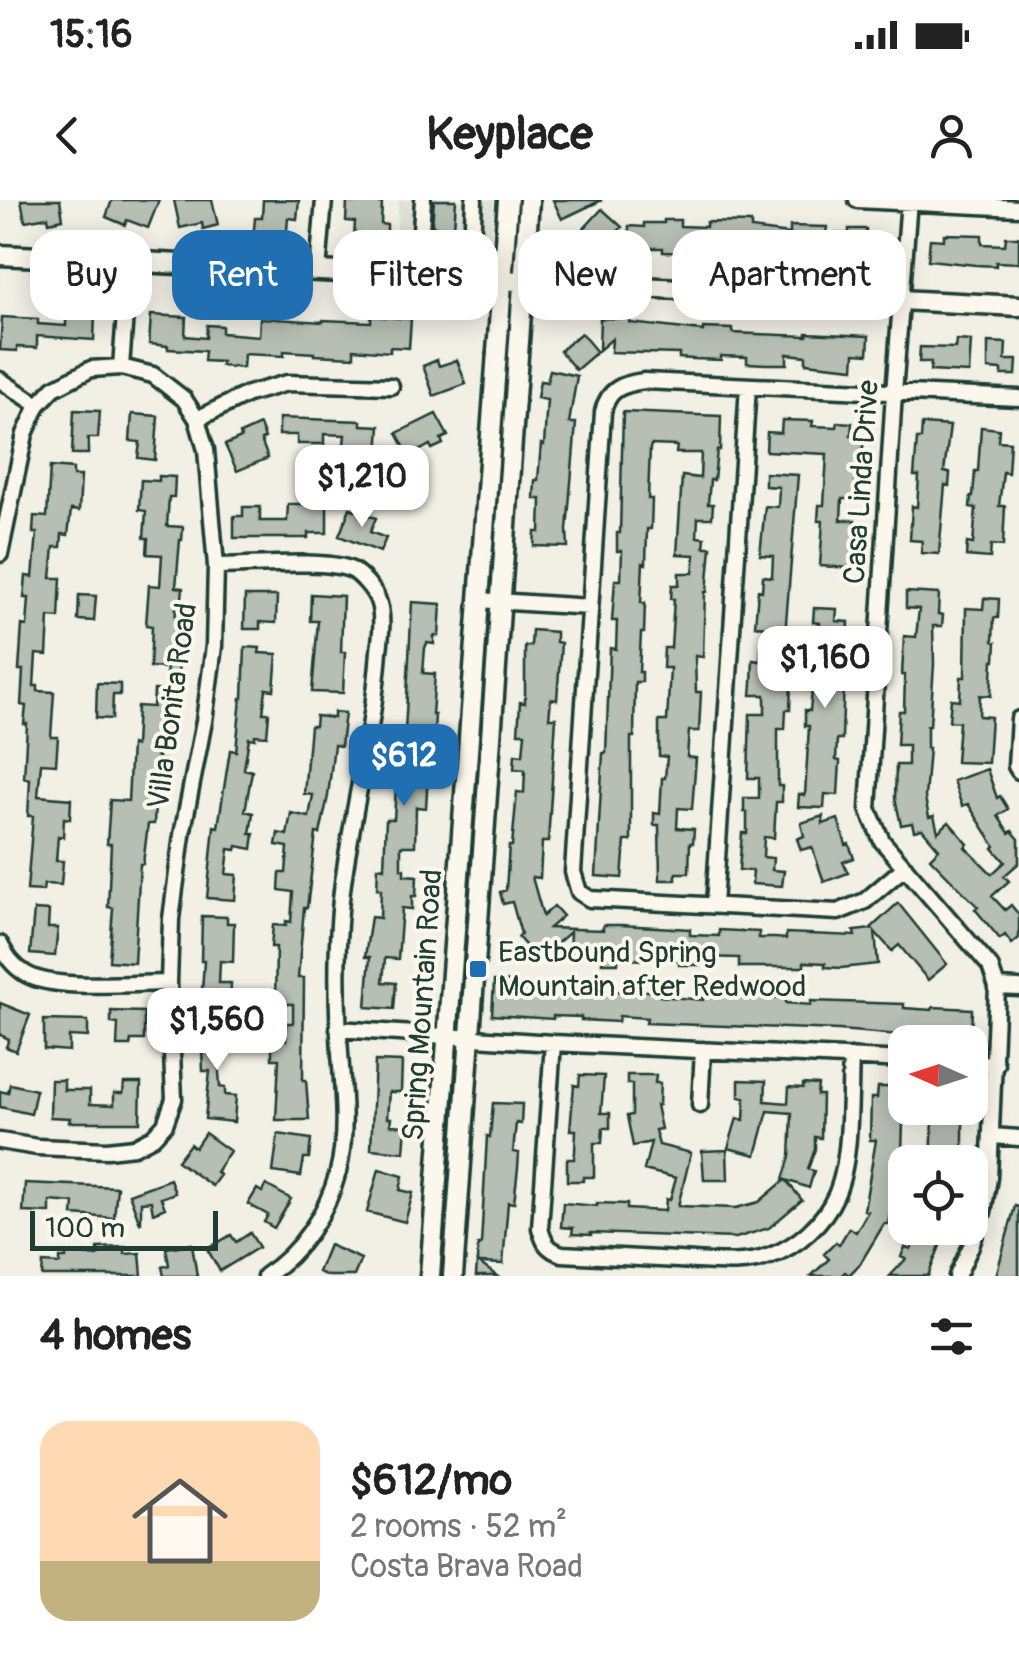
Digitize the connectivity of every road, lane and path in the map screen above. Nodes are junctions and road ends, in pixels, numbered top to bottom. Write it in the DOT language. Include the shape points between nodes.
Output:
graph roads {
  1 [pos="324,200"];
  2 [pos="423,200"];
  3 [pos="474,200"];
  4 [pos="508,200"];
  5 [pos="530,200"];
  6 [pos="857,200"];
  7 [pos="908,201"];
  8 [pos="1019,208"];
  9 [pos="421,230"];
  10 [pos="473,230"];
  11 [pos="528,230"];
  12 [pos="906,234"];
  13 [pos="0,255"];
  14 [pos="30,256"];
  15 [pos="152,262"];
  16 [pos="318,271"];
  17 [pos="333,272"];
  18 [pos="498,279"];
  19 [pos="502,279"];
  20 [pos="518,280"];
  21 [pos="906,300"];
  22 [pos="1019,306"];
  23 [pos="124,320"];
  24 [pos="521,320"];
  25 [pos="900,320"];
  26 [pos="121,367"];
  27 [pos="0,380"];
  28 [pos="391,386"];
  29 [pos="748,386"];
  30 [pos="894,393"];
  31 [pos="1019,398"];
  32 [pos="38,405"];
  33 [pos="197,419"];
  34 [pos="0,554"];
  35 [pos="216,566"];
  36 [pos="479,600"];
  37 [pos="501,602"];
  38 [pos="590,608"];
  39 [pos="1019,719"];
  40 [pos="1019,772"];
  41 [pos="905,867"];
  42 [pos="714,905"];
  43 [pos="0,944"];
  44 [pos="169,983"];
  45 [pos="997,987"];
  46 [pos="1019,988"];
  47 [pos="338,1029"];
  48 [pos="447,1036"];
  49 [pos="470,1038"];
  50 [pos="553,1043"];
  51 [pos="703,1050"];
  52 [pos="851,1057"];
  53 [pos="888,1059"];
  54 [pos="988,1064"];
  55 [pos="996,1064"];
  56 [pos="700,1105"];
  57 [pos="992,1136"];
  58 [pos="1019,1138"];
  59 [pos="0,1141"];
  60 [pos="285,1271"];
  61 [pos="431,1272"];
  62 [pos="266,1276"];
  63 [pos="453,1276"];
  64 [pos="957,1276"];
  1 -- 16 [label="street"];
  2 -- 9 [label="street"];
  3 -- 10 [label="street"];
  4 -- 19 [label="main road, Spring Mountain Road"];
  5 -- 11 [label="main road, Spring Mountain Road"];
  6 -- 7 [label="street"];
  7 -- 8 [label="street"];
  7 -- 12 [label="street, Casa Linda Drive"];
  13 -- 14 [label="main road"];
  15 -- 16 [label="main road"];
  16 -- 17 [label="main road"];
  18 -- 19 [label="main road"];
  19 -- 20 [label="main road"];
  19 -- 36 [label="main road, Spring Mountain Road"];
  21 -- 22 [label="main road"];
  23 -- 26 [label="street"];
  24 -- 37 [label="main road, Spring Mountain Road"];
  25 -- 30 [label="street, Casa Linda Drive"];
  26 -- 32 [label="street" via="91,369 54,388"];
  26 -- 33 [label="street" via="152,374 184,398"];
  27 -- 32 [label="street"];
  28 -- 33 [label="street" via="287,384"];
  29 -- 30 [label="street"];
  29 -- 38 [label="street" via="644,381 626,383 606,400"];
  29 -- 42 [label="street"];
  30 -- 31 [label="street"];
  30 -- 41 [label="street, Casa Linda Drive" via="868,810"];
  32 -- 34 [label="street" via="25,434"];
  33 -- 35 [label="street, Villa Bonita Road"];
  35 -- 44 [label="street, Villa Bonita Road" via="214,646 182,835"];
  35 -- 47 [label="street" via="323,564 351,570 377,598 376,692 336,934"];
  36 -- 37 [label="street"];
  36 -- 48 [label="main road, Spring Mountain Road"];
  37 -- 38 [label="street"];
  37 -- 49 [label="main road, Spring Mountain Road"];
  38 -- 42 [label="street" via="573,872 579,892 590,899"];
  39 -- 40 [label="street"];
  41 -- 42 [label="street" via="865,901 838,912"];
  41 -- 45 [label="street, Casa Linda Drive" via="990,966"];
  43 -- 44 [label="street" via="30,976 64,983"];
  44 -- 59 [label="street, Villa Bonita Road" via="174,1100 153,1137 107,1150"];
  45 -- 46 [label="street"];
  45 -- 55 [label="street"];
  47 -- 48 [label="street"];
  47 -- 60 [label="street" via="344,1129 338,1172 322,1213"];
  48 -- 49 [label="street"];
  48 -- 61 [label="main road, Spring Mountain Road"];
  49 -- 50 [label="street"];
  49 -- 63 [label="main road, Spring Mountain Road"];
  50 -- 51 [label="street"];
  50 -- 52 [label="street" via="540,1228 550,1250 721,1262 772,1256 817,1224 836,1194 845,1158"];
  51 -- 52 [label="street"];
  51 -- 56 [label="street"];
  52 -- 53 [label="street"];
  54 -- 55 [label="street"];
  55 -- 57 [label="street"];
  57 -- 58 [label="street"];
  57 -- 64 [label="street" via="984,1212"];
  60 -- 62 [label="street"];
}
